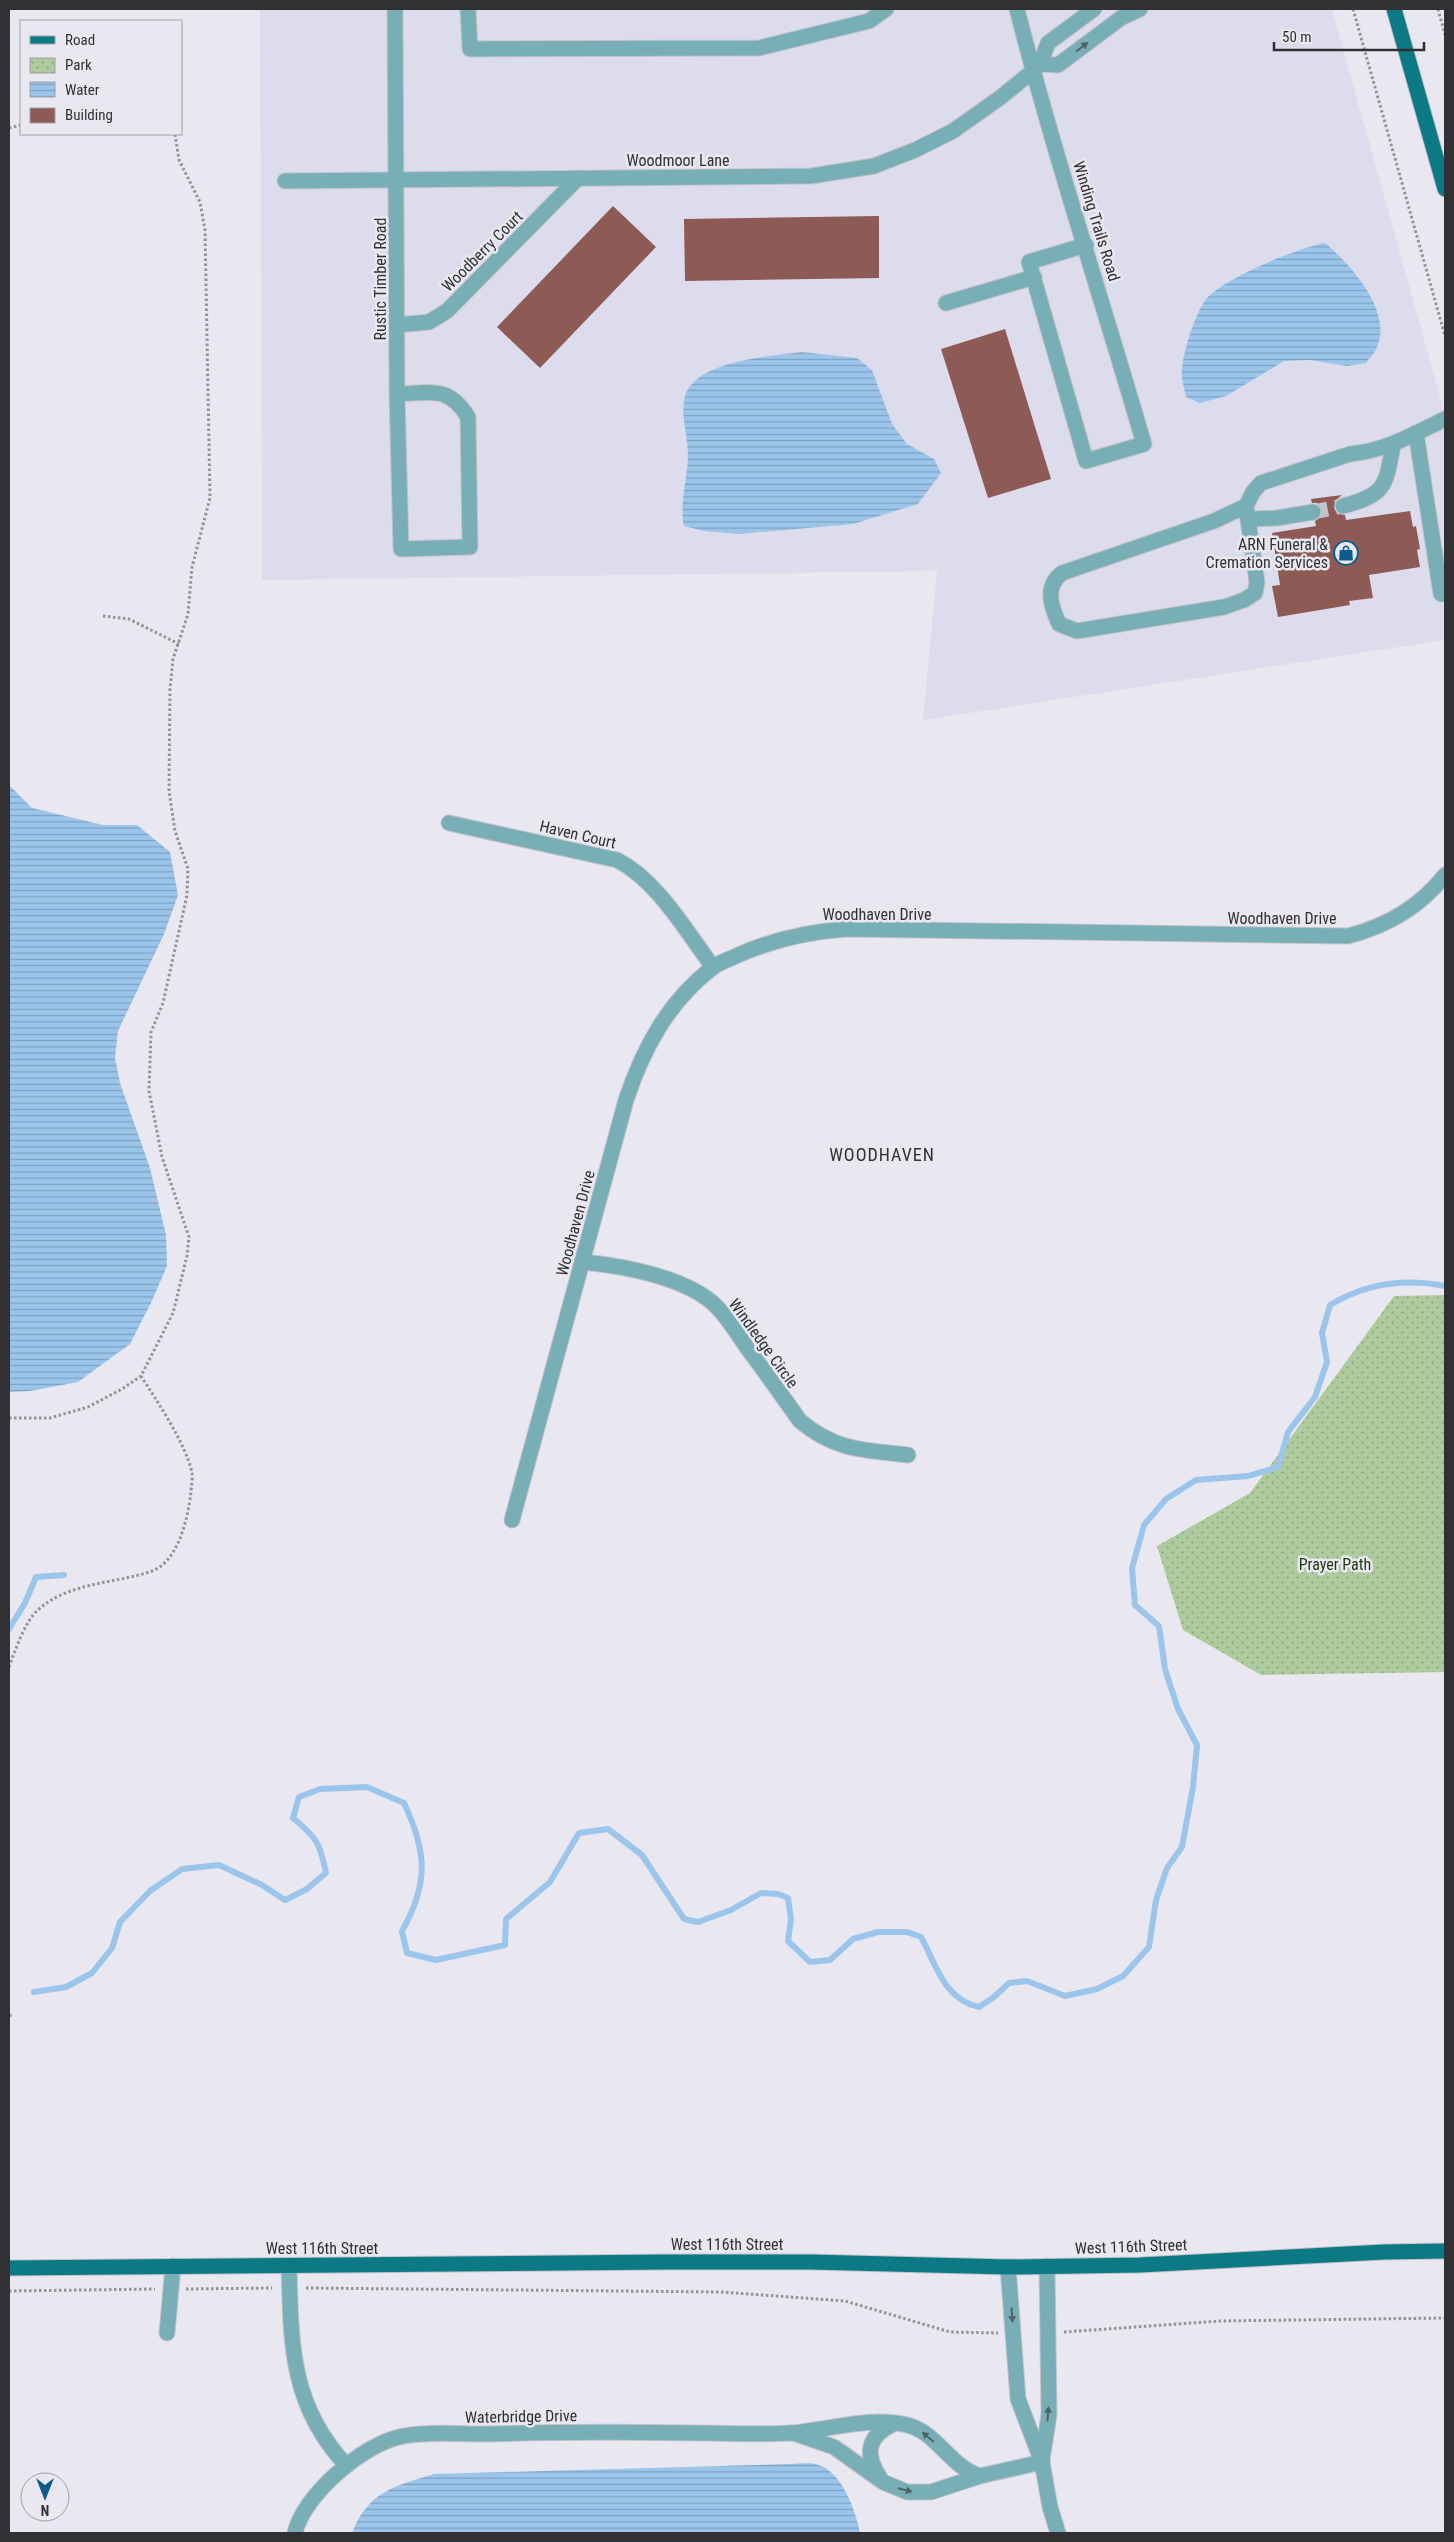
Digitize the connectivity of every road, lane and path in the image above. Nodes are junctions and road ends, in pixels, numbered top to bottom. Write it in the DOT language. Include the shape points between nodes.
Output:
graph roads {
  1 [pos="395,9"];
  2 [pos="468,9"];
  3 [pos="886,9"];
  4 [pos="1017,9"];
  5 [pos="1094,9"];
  6 [pos="1140,9"];
  7 [pos="1353,9"];
  8 [pos="1394,9"];
  9 [pos="1438,9"];
  10 [pos="1445,35"];
  11 [pos="1036,67"];
  12 [pos="175,135"];
  13 [pos="578,178"];
  14 [pos="397,180"];
  15 [pos="285,181"];
  16 [pos="1445,189"];
  17 [pos="1086,245"];
  18 [pos="1034,277"];
  19 [pos="946,303"];
  20 [pos="398,325"];
  21 [pos="1445,336"];
  22 [pos="397,394"];
  23 [pos="1445,419"];
  24 [pos="1416,433"];
  25 [pos="1393,445"];
  26 [pos="1343,506"];
  27 [pos="1247,512"];
  28 [pos="1313,512"];
  29 [pos="1441,594"];
  30 [pos="103,616"];
  31 [pos="179,644"];
  32 [pos="449,823"];
  33 [pos="1445,875"];
  34 [pos="713,967"];
  35 [pos="583,1262"];
  36 [pos="141,1376"];
  37 [pos="9,1418"];
  38 [pos="908,1455"];
  39 [pos="512,1520"];
  40 [pos="9,1667"];
  41 [pos="1445,2251"];
  42 [pos="173,2266"];
  43 [pos="289,2266"];
  44 [pos="1047,2266"];
  45 [pos="1008,2267"];
  46 [pos="9,2268"];
  47 [pos="275,2288"];
  48 [pos="305,2288"];
  49 [pos="156,2289"];
  50 [pos="176,2289"];
  51 [pos="9,2291"];
  52 [pos="1445,2318"];
  53 [pos="1048,2332"];
  54 [pos="167,2333"];
  55 [pos="1013,2333"];
  56 [pos="894,2423"];
  57 [pos="791,2433"];
  58 [pos="1042,2462"];
  59 [pos="346,2465"];
  60 [pos="980,2476"];
  61 [pos="883,2482"];
  62 [pos="295,2533"];
  63 [pos="1058,2533"];
  1 -- 14 [label="street, Rustic Timber Road"];
  2 -- 3 [label="street" via="470,50 606,50 759,48 869,21"];
  4 -- 11 [label="street, Winding Trails Road"];
  5 -- 11 [label="street, Woodmoor Lane" via="1048,43"];
  11 -- 6 [label="street, one-way" via="1058,65 1121,18"];
  7 -- 21 [label="path"];
  8 -- 16 [label="main road"];
  9 -- 10 [label="path"];
  11 -- 13 [label="street, Woodmoor Lane" via="953,131 874,166 811,176"];
  11 -- 17 [label="street, Winding Trails Road"];
  12 -- 31 [label="path" via="179,160 200,202 205,230 210,498 192,567 188,614"];
  13 -- 14 [label="street, Woodmoor Lane"];
  13 -- 20 [label="street, Woodberry Court" via="447,311 429,322"];
  14 -- 15 [label="street, Woodmoor Lane"];
  14 -- 20 [label="street, Rustic Timber Road"];
  17 -- 18 [label="street" via="1029,262"];
  17 -- 18 [label="street, Winding Trails Road" via="1144,444 1086,461"];
  18 -- 19 [label="street"];
  20 -- 22 [label="street, Rustic Timber Road"];
  22 -- 22 [label="street, Rustic Timber Road" via="400,548 470,547 468,417 460,404 444,393"];
  23 -- 24 [label="street"];
  24 -- 25 [label="street"];
  24 -- 29 [label="street"];
  25 -- 26 [label="street" via="1386,480 1380,490 1366,500"];
  25 -- 27 [label="street" via="1350,454 1261,484 1253,492"];
  27 -- 27 [label="street" via="1258,582 1256,593 1224,607 1078,631 1059,624 1050,590 1053,580 1062,573"];
  27 -- 28 [label="street" via="1277,518"];
  30 -- 31 [label="path" via="129,619"];
  31 -- 36 [label="path" via="173,659 170,689 169,791 175,830 188,869 187,895 162,1003 151,1032 149,1091 162,1157 189,1237 185,1271 173,1313"];
  32 -- 34 [label="street, Haven Court" via="617,860 629,866 657,892"];
  33 -- 34 [label="street, Woodhaven Drive" via="1399,918 1348,936 846,929 814,931 765,943"];
  34 -- 35 [label="street, Woodhaven Drive" via="674,1005 638,1064"];
  35 -- 38 [label="street, Windledge Circle" via="609,1264 664,1279 705,1297 729,1322 800,1422 810,1430 841,1446"];
  35 -- 39 [label="street, Woodhaven Drive"];
  36 -- 37 [label="path" via="88,1407 50,1418"];
  36 -- 40 [label="path" via="160,1406 193,1474 189,1509 181,1537 172,1554 154,1570 85,1587 54,1598 36,1611"];
  41 -- 44 [label="main road, West 116th Street" via="1140,2265"];
  42 -- 43 [label="main road, West 116th Street"];
  42 -- 46 [label="main road, West 116th Street"];
  42 -- 54 [label="street"];
  43 -- 45 [label="main road, West 116th Street" via="715,2262"];
  43 -- 59 [label="street" via="292,2354 298,2383 311,2416"];
  44 -- 45 [label="main road, West 116th Street"];
  44 -- 53 [label="street"];
  45 -- 55 [label="street, one-way"];
  47 -- 50 [label="path"];
  48 -- 55 [label="path" via="721,2292 845,2301 950,2332"];
  49 -- 51 [label="path"];
  52 -- 53 [label="path" via="1220,2321 1091,2332"];
  58 -- 53 [label="street, one-way" via="1049,2415"];
  55 -- 58 [label="street" via="1018,2399"];
  56 -- 57 [label="street, Waterbridge Drive" via="840,2424"];
  60 -- 56 [label="street, Waterbridge Drive, one-way" via="956,2464 924,2433"];
  56 -- 61 [label="street" via="881,2430 871,2449 871,2463"];
  57 -- 59 [label="street, Waterbridge Drive" via="536,2432 400,2436 374,2446"];
  57 -- 61 [label="street, Waterbridge Drive" via="834,2447"];
  58 -- 60 [label="street, Waterbridge Drive"];
  58 -- 63 [label="street"];
  59 -- 62 [label="street, Waterbridge Drive" via="297,2522"];
  61 -- 60 [label="street, Waterbridge Drive, one-way" via="907,2492 931,2492"];
}
